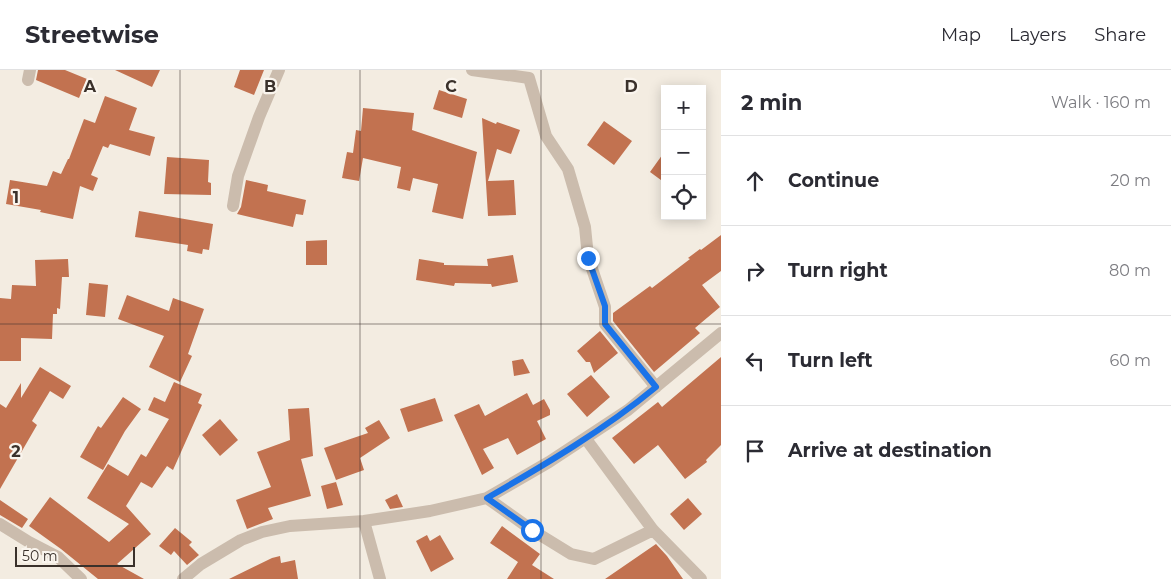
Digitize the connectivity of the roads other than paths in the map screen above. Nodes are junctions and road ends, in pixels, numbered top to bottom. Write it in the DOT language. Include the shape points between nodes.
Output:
graph roads {
  1 [pos="279,70"];
  2 [pos="472,70"];
  3 [pos="233,206"];
  4 [pos="721,333"];
  5 [pos="656,387"];
  6 [pos="586,439"];
  7 [pos="487,498"];
  8 [pos="364,521"];
  9 [pos="0,524"];
  10 [pos="653,530"];
  11 [pos="81,579"];
  12 [pos="183,579"];
  13 [pos="380,579"];
  14 [pos="701,579"];
  1 -- 3 [label="street" via="238,176"];
  2 -- 5 [label="street" via="529,78 546,136 568,169 584,227 588,258 605,306 605,324"];
  4 -- 5 [label="street"];
  5 -- 6 [label="street"];
  6 -- 7 [label="street"];
  6 -- 10 [label="street"];
  7 -- 8 [label="street"];
  7 -- 10 [label="street" via="571,554 594,559"];
  8 -- 12 [label="street" via="290,526 262,532 240,540"];
  8 -- 13 [label="street"];
  9 -- 11 [label="street" via="58,557"];
  10 -- 14 [label="street"];
}
